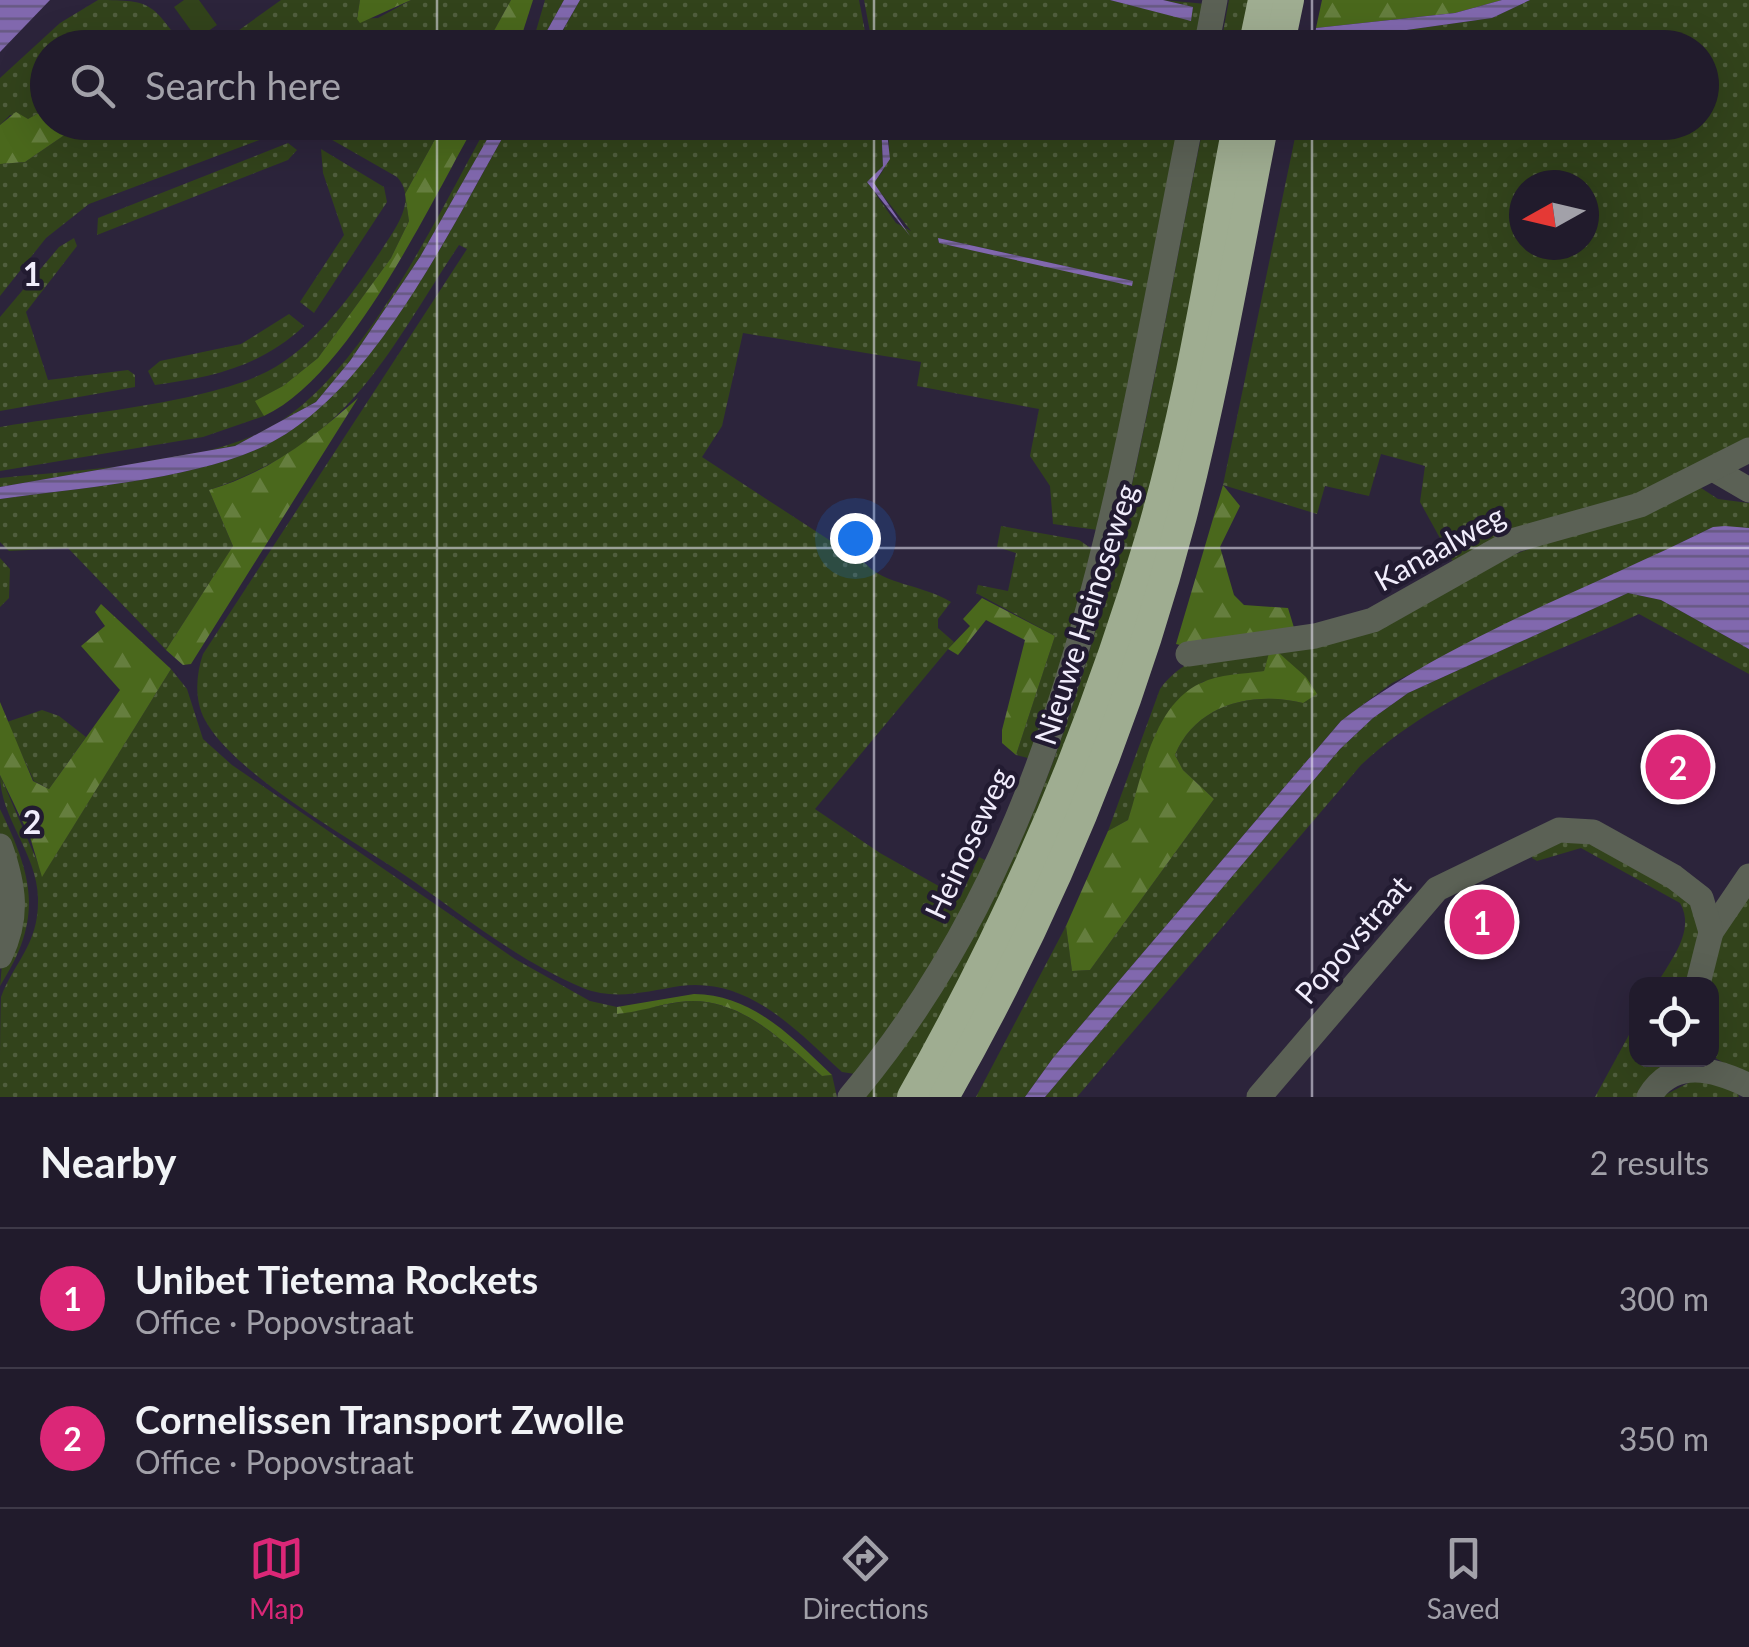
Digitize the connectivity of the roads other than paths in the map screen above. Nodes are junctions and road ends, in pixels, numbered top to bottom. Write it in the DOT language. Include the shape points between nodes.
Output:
graph roads {
  1 [pos="1216,0"];
  2 [pos="1263,0"];
  3 [pos="1288,0"];
  4 [pos="1210,30"];
  5 [pos="1257,30"];
  6 [pos="1282,30"];
  7 [pos="1187,140"];
  8 [pos="1235,140"];
  9 [pos="1260,140"];
  10 [pos="1749,450"];
  11 [pos="1713,469"];
  12 [pos="1749,490"];
  13 [pos="1188,654"];
  14 [pos="0,846"];
  15 [pos="1749,876"];
  16 [pos="1711,932"];
  17 [pos="0,956"];
  18 [pos="1700,977"];
  19 [pos="1689,1067"];
  20 [pos="1703,1067"];
  21 [pos="1746,1085"];
  22 [pos="850,1097"];
  23 [pos="912,1097"];
  24 [pos="944,1097"];
  25 [pos="1259,1097"];
  26 [pos="1648,1097"];
  1 -- 4 [label="street"];
  2 -- 5 [label="highway"];
  3 -- 6 [label="highway"];
  7 -- 22 [label="street, Heinoseweg" via="1115,507 1072,670 969,921 901,1034"];
  8 -- 23 [label="highway, Nieuwe Heinoseweg" via="1183,405 1116,645 1033,862"];
  9 -- 24 [label="highway, Nieuwe Heinoseweg" via="1186,496 1139,659 1058,871"];
  10 -- 11 [label="street, Kanaalweg"];
  11 -- 12 [label="street"];
  11 -- 13 [label="street, Kanaalweg" via="1640,505 1515,540 1374,620 1315,636"];
  14 -- 17 [label="street" via="15,909"];
  15 -- 16 [label="street"];
  16 -- 18 [label="street"];
  16 -- 25 [label="street, Popovstraat" via="1707,908 1685,884 1594,832 1559,830 1438,889"];
  19 -- 26 [label="street"];
  20 -- 21 [label="street"];
}
